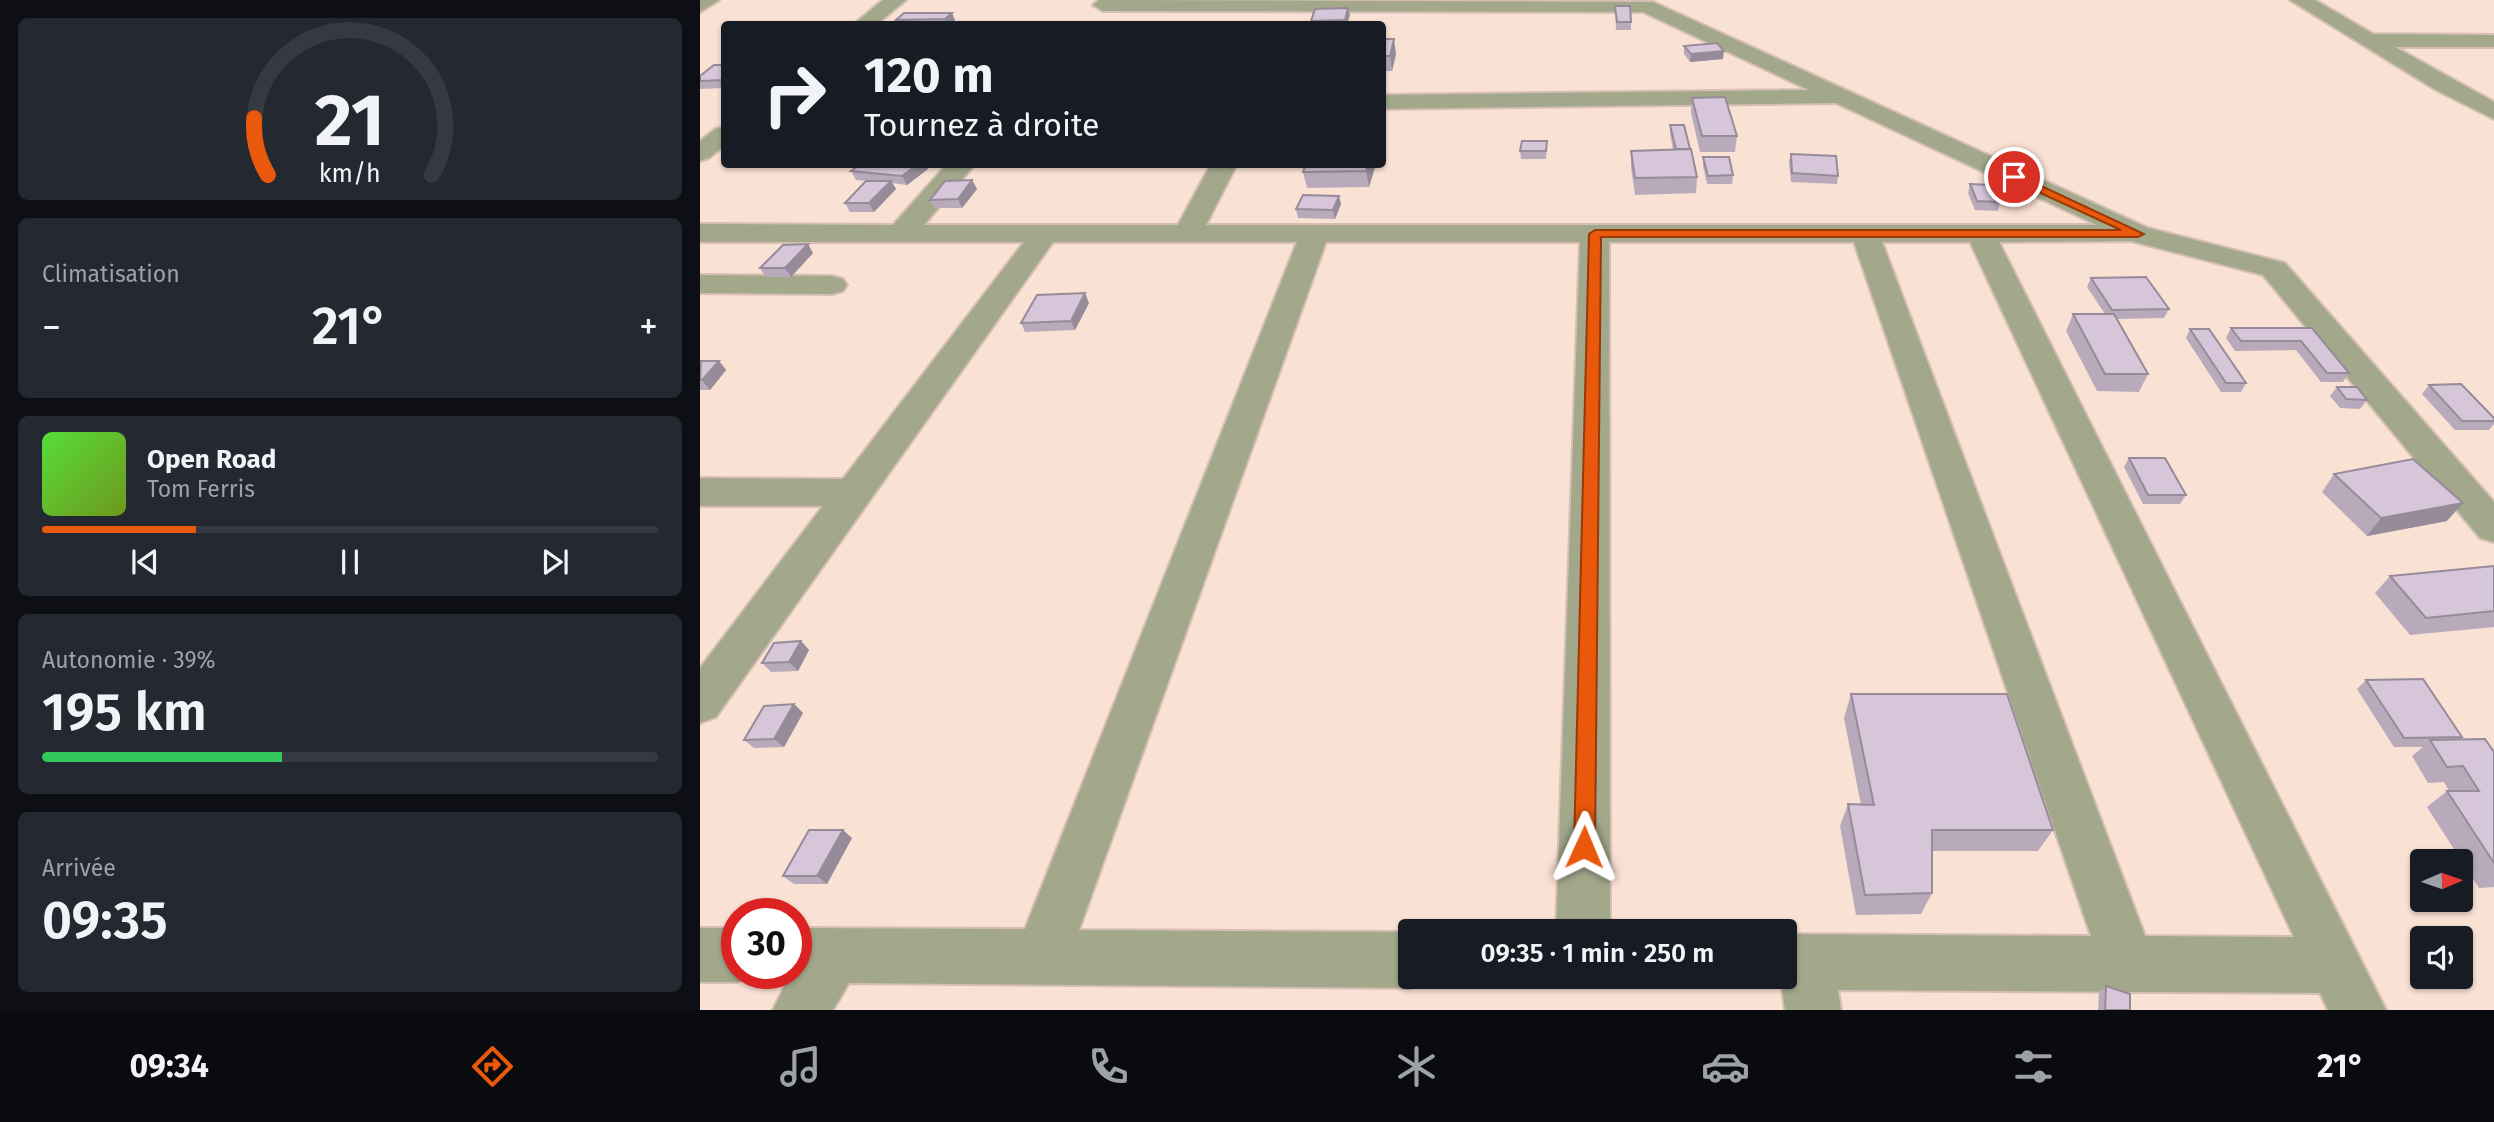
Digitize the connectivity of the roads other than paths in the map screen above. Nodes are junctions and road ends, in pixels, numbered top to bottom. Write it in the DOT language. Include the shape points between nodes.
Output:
graph roads {
  1 [pos="709,0"];
  2 [pos="895,0"];
  3 [pos="2300,0"];
  4 [pos="1105,2"];
  5 [pos="700,6"];
  6 [pos="1302,15"];
  7 [pos="868,21"];
  8 [pos="1089,21"];
  9 [pos="2372,40"];
  10 [pos="2494,41"];
  11 [pos="1840,97"];
  12 [pos="1386,102"];
  13 [pos="2494,112"];
  14 [pos="721,136"];
  15 [pos="700,153"];
  16 [pos="958,168"];
  17 [pos="1222,168"];
  18 [pos="700,233"];
  19 [pos="901,233"];
  20 [pos="1045,233"];
  21 [pos="1188,233"];
  22 [pos="1315,233"];
  23 [pos="1595,234"];
  24 [pos="1865,234"];
  25 [pos="1980,234"];
  26 [pos="2138,234"];
  27 [pos="700,284"];
  28 [pos="832,285"];
  29 [pos="700,492"];
  30 [pos="853,493"];
  31 [pos="2494,528"];
  32 [pos="700,703"];
  33 [pos="1583,919"];
  34 [pos="700,955"];
  35 [pos="721,955"];
  36 [pos="815,955"];
  37 [pos="1042,957"];
  38 [pos="1398,960"];
  39 [pos="2129,964"];
  40 [pos="1801,978"];
  41 [pos="2347,987"];
  42 [pos="801,1010"];
  1 -- 5 [label="street"];
  2 -- 7 [label="street"];
  3 -- 9 [label="street"];
  4 -- 6 [label="street"];
  4 -- 8 [label="street"];
  6 -- 11 [label="street" via="1646,6"];
  9 -- 10 [label="street"];
  9 -- 13 [label="street" via="2446,88"];
  11 -- 12 [label="street"];
  11 -- 26 [label="street"];
  14 -- 15 [label="street"];
  16 -- 19 [label="street"];
  17 -- 21 [label="street"];
  18 -- 19 [label="street"];
  19 -- 20 [label="street"];
  20 -- 21 [label="street"];
  20 -- 30 [label="street"];
  21 -- 22 [label="street"];
  22 -- 23 [label="street"];
  22 -- 37 [label="street"];
  23 -- 24 [label="street"];
  23 -- 33 [label="street"];
  24 -- 25 [label="street"];
  24 -- 39 [label="street"];
  25 -- 26 [label="street"];
  25 -- 41 [label="street"];
  26 -- 31 [label="street" via="2274,269"];
  27 -- 28 [label="street"];
  29 -- 30 [label="street"];
  30 -- 32 [label="street"];
  34 -- 35 [label="street"];
  36 -- 37 [label="street"];
  36 -- 42 [label="street"];
  37 -- 38 [label="street"];
  39 -- 40 [label="street"];
  39 -- 41 [label="street"];
}
